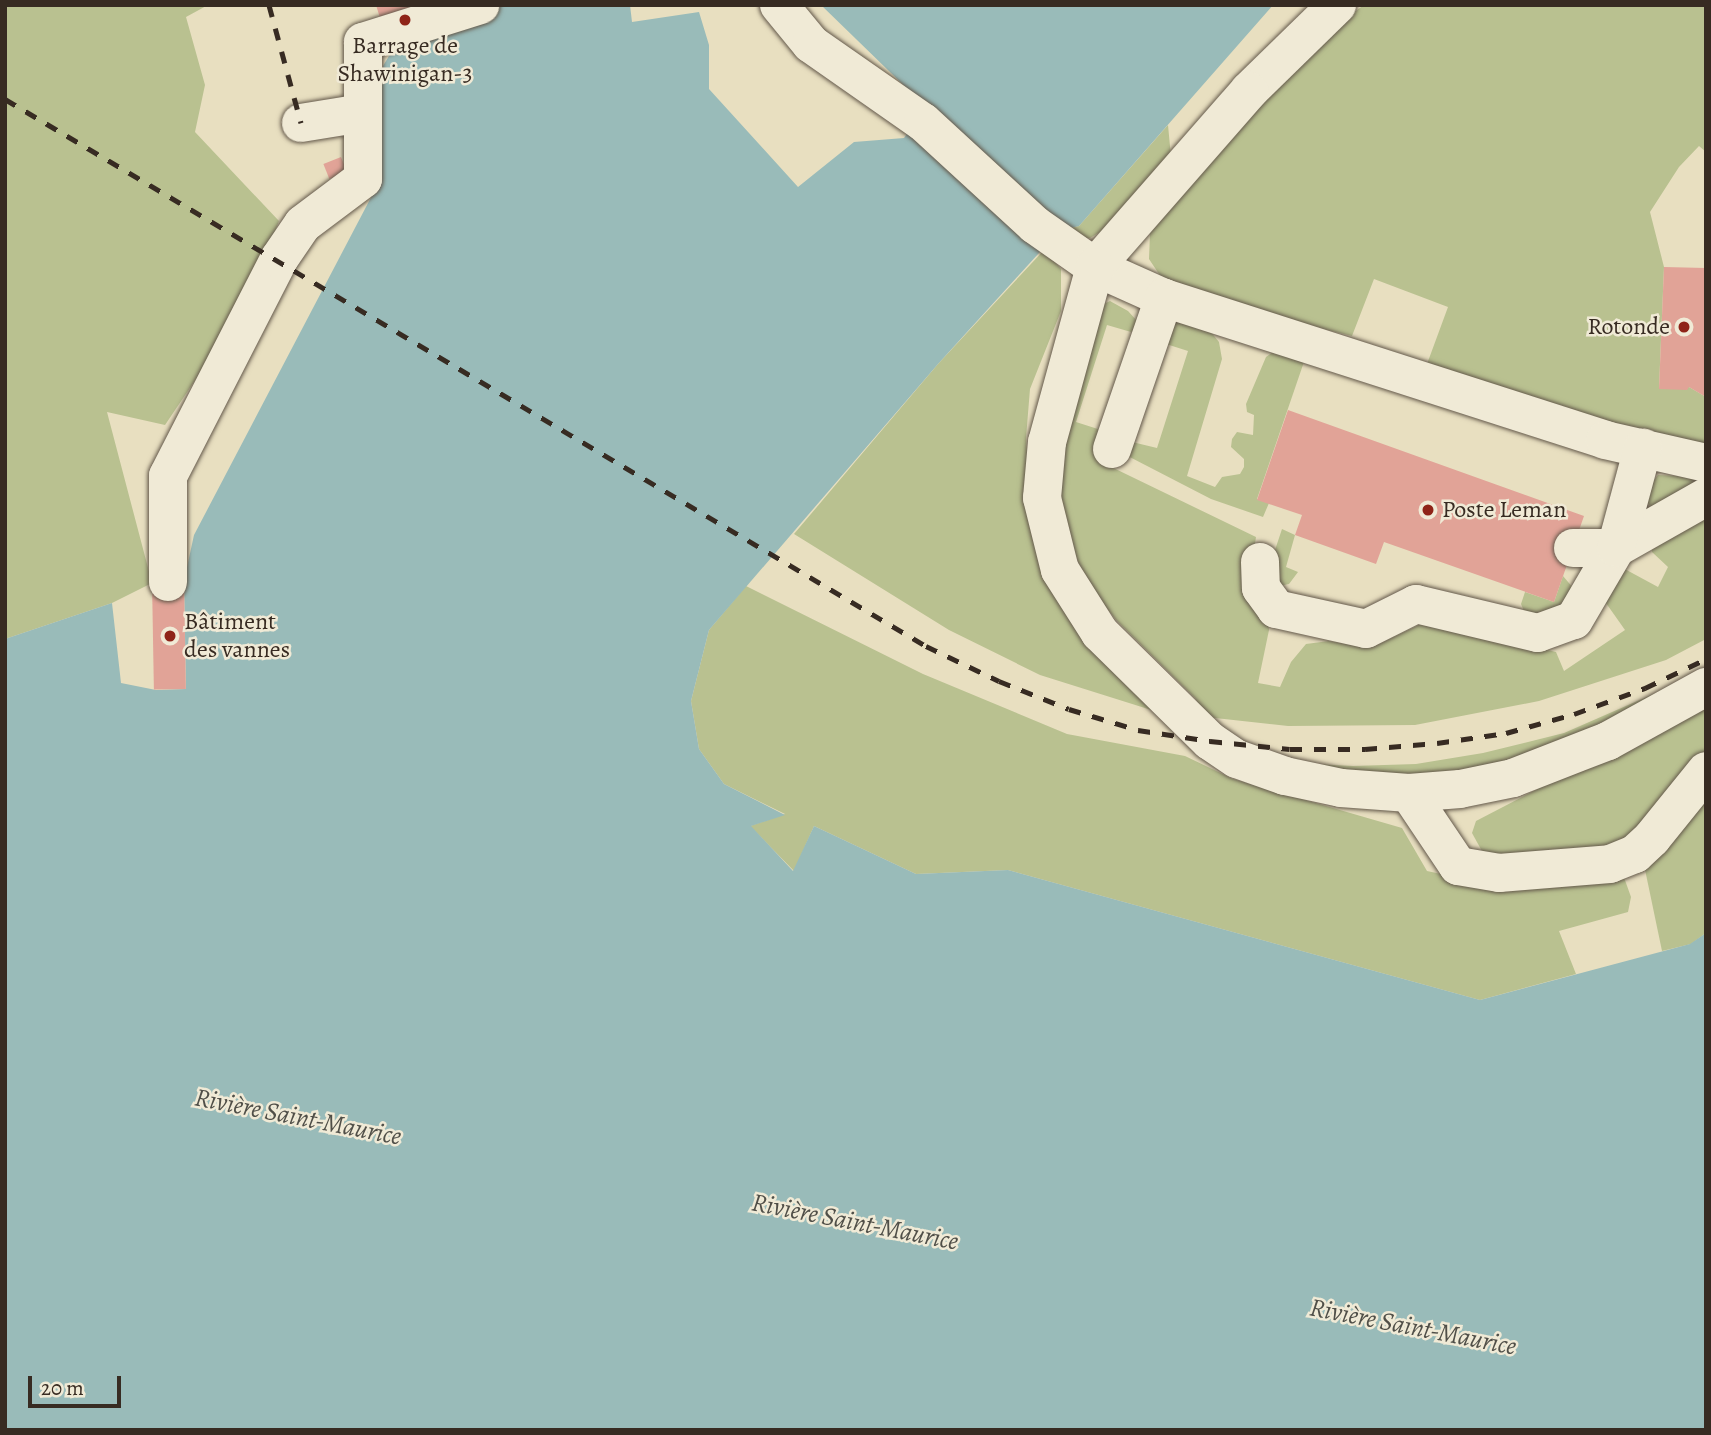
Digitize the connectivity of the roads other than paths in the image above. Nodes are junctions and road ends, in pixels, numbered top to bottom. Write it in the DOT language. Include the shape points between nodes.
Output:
graph roads {
  1 [pos="481,5"];
  2 [pos="779,5"];
  3 [pos="1337,5"];
  4 [pos="362,113"];
  5 [pos="301,123"];
  6 [pos="1095,267"];
  7 [pos="1164,298"];
  8 [pos="1643,448"];
  9 [pos="1112,449"];
  10 [pos="1706,463"];
  11 [pos="1706,497"];
  12 [pos="1573,548"];
  13 [pos="1616,548"];
  14 [pos="1260,562"];
  15 [pos="168,582"];
  16 [pos="1706,687"];
  17 [pos="1706,771"];
  18 [pos="1409,793"];
  1 -- 4 [label="lane" via="363,43"];
  2 -- 6 [label="lane" via="811,44 923,122 1035,225"];
  3 -- 6 [label="lane" via="1248,91"];
  4 -- 5 [label="lane"];
  4 -- 15 [label="lane" via="363,179 303,224 279,259 167,476"];
  6 -- 7 [label="lane"];
  6 -- 18 [label="lane" via="1047,442 1042,498 1060,570 1100,633 1210,741 1237,759 1341,788"];
  7 -- 8 [label="lane" via="1605,440"];
  7 -- 9 [label="lane"];
  8 -- 10 [label="lane"];
  8 -- 13 [label="lane"];
  11 -- 13 [label="lane"];
  12 -- 13 [label="lane"];
  13 -- 14 [label="lane" via="1574,620 1538,633 1416,604 1366,629 1276,610 1261,588"];
  16 -- 18 [label="lane" via="1608,741 1513,778"];
  17 -- 18 [label="lane" via="1635,854 1609,863 1499,873 1458,866"];
}
